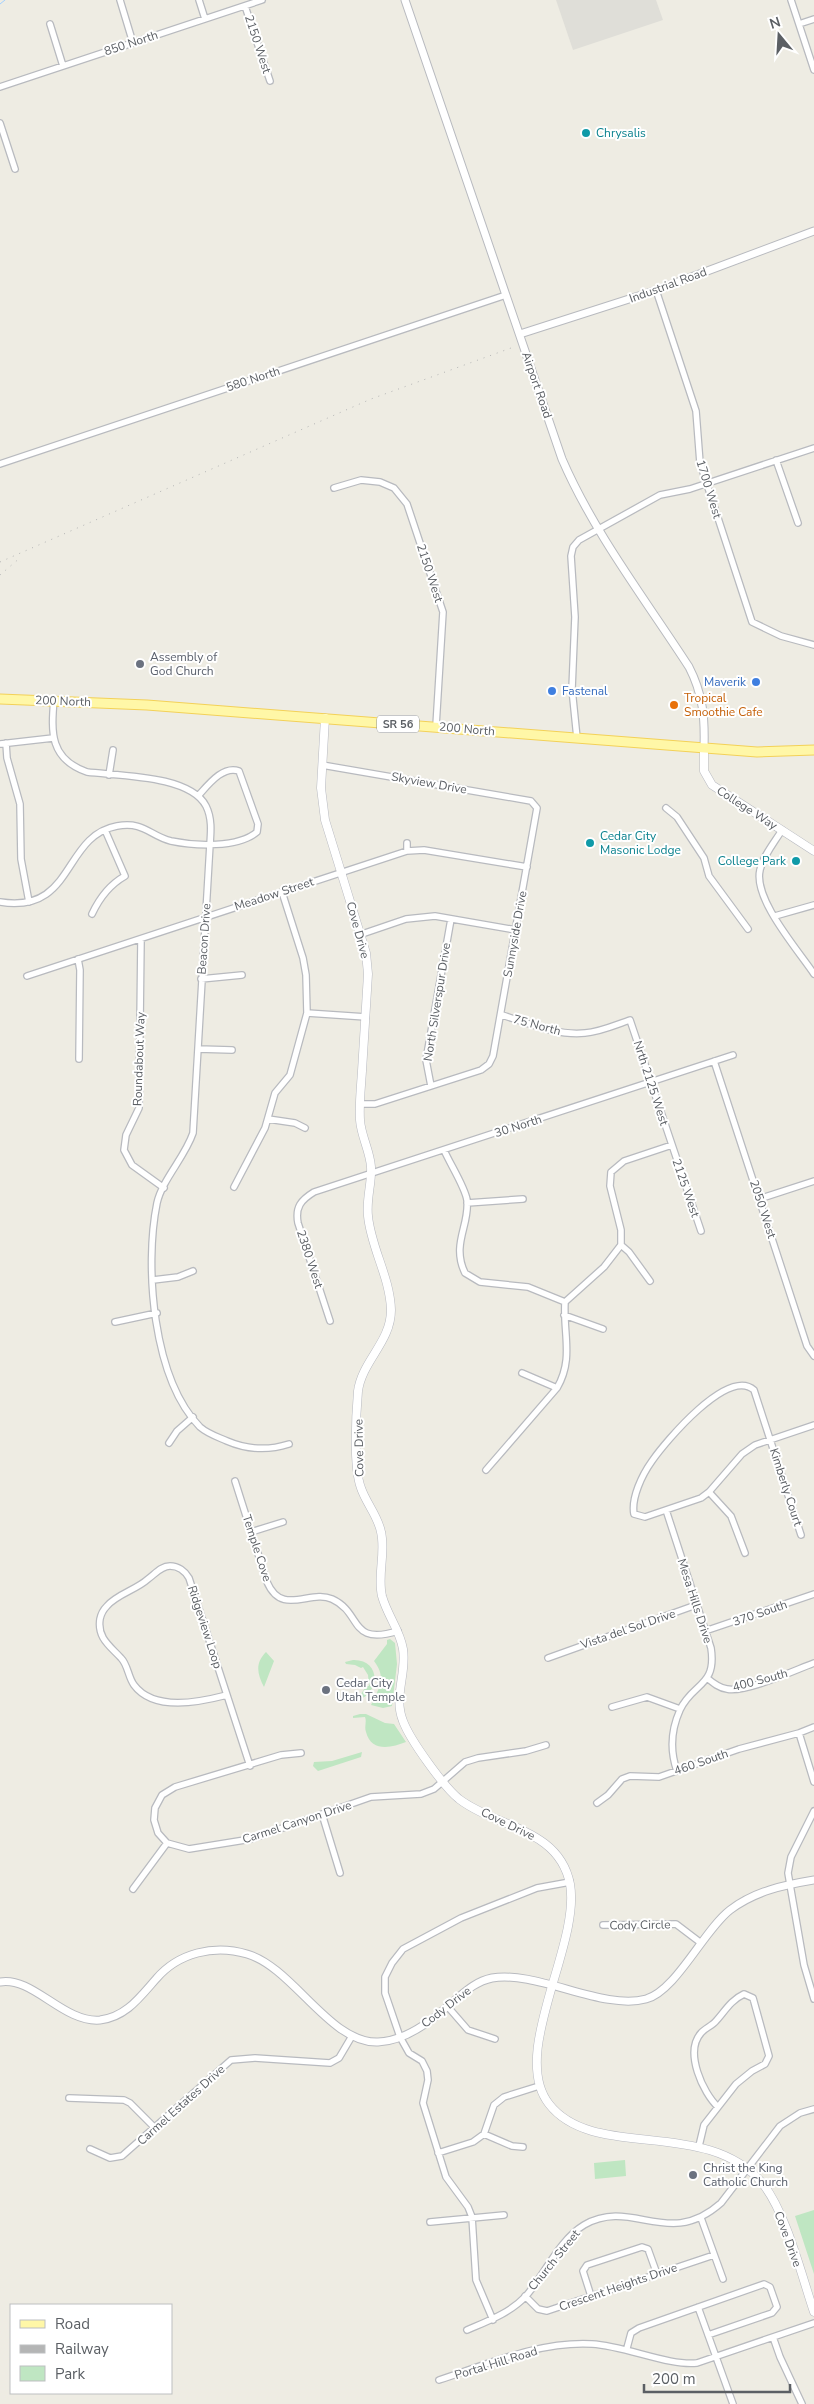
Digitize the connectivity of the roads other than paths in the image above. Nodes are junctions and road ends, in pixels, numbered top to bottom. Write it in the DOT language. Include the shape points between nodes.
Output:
graph roads {
  1 [pos="120,0"];
  2 [pos="199,0"];
  3 [pos="262,0"];
  4 [pos="405,0"];
  5 [pos="791,0"];
  6 [pos="245,6"];
  7 [pos="205,19"];
  8 [pos="814,19"];
  9 [pos="50,24"];
  10 [pos="799,24"];
  11 [pos="133,43"];
  12 [pos="63,66"];
  13 [pos="814,70"];
  14 [pos="270,82"];
  15 [pos="0,87"];
  16 [pos="0,123"];
  17 [pos="15,169"];
  18 [pos="814,231"];
  19 [pos="656,290"];
  20 [pos="506,295"];
  21 [pos="520,334"];
  22 [pos="814,448"];
  23 [pos="776,460"];
  24 [pos="0,464"];
  25 [pos="707,483"];
  26 [pos="334,488"];
  27 [pos="798,524"];
  28 [pos="598,529"];
  29 [pos="814,645"];
  30 [pos="0,699"];
  31 [pos="54,700"];
  32 [pos="325,718"];
  33 [pos="436,726"];
  34 [pos="53,738"];
  35 [pos="577,738"];
  36 [pos="3,744"];
  37 [pos="704,748"];
  38 [pos="113,750"];
  39 [pos="814,750"];
  40 [pos="322,765"];
  41 [pos="109,775"];
  42 [pos="198,796"];
  43 [pos="535,804"];
  44 [pos="666,808"];
  45 [pos="105,830"];
  46 [pos="782,830"];
  47 [pos="406,843"];
  48 [pos="210,844"];
  49 [pos="408,851"];
  50 [pos="814,851"];
  51 [pos="526,867"];
  52 [pos="341,872"];
  53 [pos="282,892"];
  54 [pos="0,902"];
  55 [pos="29,902"];
  56 [pos="814,905"];
  57 [pos="92,914"];
  58 [pos="775,916"];
  59 [pos="205,917"];
  60 [pos="450,919"];
  61 [pos="748,929"];
  62 [pos="516,930"];
  63 [pos="362,934"];
  64 [pos="141,938"];
  65 [pos="78,959"];
  66 [pos="814,974"];
  67 [pos="242,975"];
  68 [pos="27,976"];
  69 [pos="201,979"];
  70 [pos="307,1013"];
  71 [pos="502,1015"];
  72 [pos="366,1017"];
  73 [pos="630,1020"];
  74 [pos="198,1049"];
  75 [pos="232,1050"];
  76 [pos="733,1055"];
  77 [pos="79,1059"];
  78 [pos="714,1061"];
  79 [pos="651,1082"];
  80 [pos="431,1086"];
  81 [pos="360,1104"];
  82 [pos="268,1119"];
  83 [pos="305,1128"];
  84 [pos="672,1145"];
  85 [pos="444,1150"];
  86 [pos="371,1174"];
  87 [pos="814,1181"];
  88 [pos="234,1187"];
  89 [pos="164,1188"];
  90 [pos="304,1198"];
  91 [pos="522,1199"];
  92 [pos="759,1199"];
  93 [pos="467,1202"];
  94 [pos="700,1231"];
  95 [pos="621,1245"];
  96 [pos="193,1271"];
  97 [pos="153,1280"];
  98 [pos="650,1281"];
  99 [pos="565,1302"];
  100 [pos="157,1313"];
  101 [pos="564,1315"];
  102 [pos="330,1321"];
  103 [pos="115,1322"];
  104 [pos="603,1330"];
  105 [pos="814,1356"];
  106 [pos="522,1373"];
  107 [pos="557,1388"];
  108 [pos="193,1418"];
  109 [pos="811,1426"];
  110 [pos="770,1439"];
  111 [pos="169,1443"];
  112 [pos="289,1444"];
  113 [pos="486,1470"];
  114 [pos="235,1480"];
  115 [pos="709,1492"];
  116 [pos="666,1510"];
  117 [pos="282,1522"];
  118 [pos="252,1532"];
  119 [pos="801,1535"];
  120 [pos="745,1553"];
  121 [pos="814,1594"];
  122 [pos="696,1605"];
  123 [pos="398,1631"];
  124 [pos="705,1631"];
  125 [pos="548,1658"];
  126 [pos="814,1663"];
  127 [pos="707,1678"];
  128 [pos="227,1695"];
  129 [pos="612,1707"];
  130 [pos="680,1709"];
  131 [pos="814,1727"];
  132 [pos="799,1734"];
  133 [pos="546,1745"];
  134 [pos="301,1754"];
  135 [pos="250,1766"];
  136 [pos="677,1771"];
  137 [pos="444,1782"];
  138 [pos="814,1782"];
  139 [pos="596,1803"];
  140 [pos="814,1812"];
  141 [pos="322,1814"];
  142 [pos="168,1843"];
  143 [pos="340,1873"];
  144 [pos="814,1880"];
  145 [pos="570,1882"];
  146 [pos="790,1884"];
  147 [pos="133,1890"];
  148 [pos="603,1925"];
  149 [pos="701,1943"];
  150 [pos="0,1982"];
  151 [pos="552,1986"];
  152 [pos="814,1999"];
  153 [pos="448,2007"];
  154 [pos="352,2036"];
  155 [pos="400,2037"];
  156 [pos="495,2039"];
  157 [pos="539,2086"];
  158 [pos="69,2098"];
  159 [pos="718,2107"];
  160 [pos="814,2108"];
  161 [pos="155,2128"];
  162 [pos="484,2134"];
  163 [pos="699,2146"];
  164 [pos="523,2147"];
  165 [pos="90,2149"];
  166 [pos="438,2154"];
  167 [pos="747,2169"];
  168 [pos="504,2215"];
  169 [pos="472,2217"];
  170 [pos="701,2218"];
  171 [pos="430,2222"];
  172 [pos="714,2255"];
  173 [pos="657,2274"];
  174 [pos="723,2279"];
  175 [pos="525,2296"];
  176 [pos="591,2296"];
  177 [pos="698,2307"];
  178 [pos="814,2312"];
  179 [pos="494,2320"];
  180 [pos="814,2323"];
  181 [pos="467,2330"];
  182 [pos="708,2335"];
  183 [pos="773,2337"];
  184 [pos="627,2348"];
  185 [pos="716,2356"];
  186 [pos="439,2380"];
  187 [pos="732,2404"];
  188 [pos="802,2404"];
  1 -- 11 [label="street"];
  2 -- 7 [label="street"];
  3 -- 6 [label="street, 850 North"];
  4 -- 20 [label="street, Airport Road"];
  5 -- 10 [label="street"];
  6 -- 7 [label="street, 850 North"];
  6 -- 14 [label="street, 2150 West"];
  7 -- 11 [label="street, 850 North"];
  8 -- 10 [label="street"];
  9 -- 12 [label="street"];
  10 -- 13 [label="street"];
  11 -- 12 [label="street, 850 North"];
  12 -- 15 [label="street, 850 North"];
  16 -- 17 [label="street"];
  18 -- 19 [label="street, Industrial Road"];
  19 -- 21 [label="street, Industrial Road"];
  19 -- 25 [label="street, 1700 West" via="696,411 699,458"];
  20 -- 21 [label="street, Airport Road"];
  20 -- 24 [label="street, 580 North"];
  21 -- 28 [label="street, Airport Road" via="562,459 577,494"];
  22 -- 23 [label="street"];
  23 -- 25 [label="street"];
  23 -- 27 [label="street"];
  25 -- 28 [label="street" via="654,497"];
  25 -- 29 [label="street, 1700 West" via="752,622 781,636"];
  26 -- 33 [label="street, 2150 West" via="361,480 380,482 394,488 407,504 443,612"];
  28 -- 35 [label="street" via="579,540 573,546 571,556 572,689"];
  28 -- 37 [label="street, Airport Road" via="698,685 705,717"];
  30 -- 31 [label="main road, 200 North / SR 56"];
  31 -- 32 [label="main road, 200 North / SR 56"];
  31 -- 34 [label="street"];
  32 -- 33 [label="main road, 200 North / SR 56"];
  32 -- 40 [label="main road, Cove Drive"];
  33 -- 35 [label="main road, 200 North / SR 56"];
  34 -- 36 [label="street"];
  34 -- 41 [label="street" via="58,751 75,768"];
  35 -- 37 [label="main road, 200 North / SR 56"];
  36 -- 55 [label="street" via="20,804 21,859"];
  37 -- 39 [label="main road, 200 North / SR 56" via="774,753"];
  37 -- 46 [label="main road, College Way" via="704,771 712,785"];
  38 -- 41 [label="street"];
  40 -- 43 [label="street, Skyview Drive"];
  40 -- 52 [label="main road, Cove Drive" via="321,802"];
  41 -- 42 [label="street" via="182,785"];
  42 -- 48 [label="street, Beacon Drive" via="209,814"];
  42 -- 48 [label="street" via="226,770 239,770 258,824 257,832 251,837"];
  43 -- 51 [label="street, Sunnyside Drive" via="537,808"];
  44 -- 61 [label="street" via="678,817 704,858 709,876"];
  45 -- 48 [label="street" via="130,825 172,841"];
  45 -- 55 [label="street" via="88,842 52,890"];
  45 -- 57 [label="street" via="125,876 104,893"];
  46 -- 50 [label="main road, College Way"];
  46 -- 58 [label="street" via="759,873 763,896"];
  47 -- 49 [label="street"];
  48 -- 59 [label="street, Beacon Drive"];
  49 -- 51 [label="street, Meadow Street" via="424,850"];
  49 -- 52 [label="street, Meadow Street"];
  51 -- 62 [label="street, Sunnyside Drive"];
  52 -- 53 [label="street, Meadow Street"];
  52 -- 63 [label="main road, Cove Drive"];
  53 -- 59 [label="street, Meadow Street"];
  53 -- 70 [label="street" via="303,958"];
  54 -- 55 [label="street"];
  56 -- 58 [label="street"];
  58 -- 66 [label="street"];
  59 -- 64 [label="street, Meadow Street"];
  59 -- 69 [label="street, Beacon Drive"];
  60 -- 62 [label="street"];
  60 -- 63 [label="street" via="420,917"];
  60 -- 80 [label="street, North Silverspur Drive" via="426,1060"];
  62 -- 71 [label="street, Sunnyside Drive"];
  63 -- 72 [label="main road, Cove Drive" via="368,974"];
  64 -- 65 [label="street, Meadow Street"];
  64 -- 89 [label="street, Roundabout Way" via="139,1108 126,1135 124,1150 132,1165"];
  65 -- 68 [label="street, Meadow Street"];
  65 -- 77 [label="street"];
  67 -- 69 [label="street"];
  69 -- 74 [label="street, Beacon Drive"];
  70 -- 72 [label="street"];
  70 -- 82 [label="street" via="293,1067 275,1093"];
  71 -- 73 [label="street, 75 North" via="574,1034 597,1031"];
  71 -- 80 [label="street, Sunnyside Drive" via="489,1064 481,1070"];
  72 -- 81 [label="main road, Cove Drive"];
  73 -- 79 [label="street, Nrth 2125 West"];
  74 -- 75 [label="street"];
  74 -- 89 [label="street, Beacon Drive" via="193,1133"];
  76 -- 78 [label="street, 30 North"];
  78 -- 79 [label="street, 30 North"];
  78 -- 92 [label="street, 2050 West"];
  79 -- 84 [label="street, Nrth 2125 West"];
  79 -- 85 [label="street, 30 North"];
  80 -- 81 [label="street" via="375,1104"];
  81 -- 86 [label="main road, Cove Drive" via="361,1128"];
  82 -- 83 [label="street"];
  82 -- 88 [label="street"];
  84 -- 94 [label="street, 2125 West"];
  84 -- 95 [label="street" via="624,1161 611,1172 610,1186"];
  85 -- 86 [label="street, 30 North"];
  85 -- 93 [label="street"];
  86 -- 90 [label="street, 30 North"];
  86 -- 123 [label="main road, Cove Drive" via="368,1216 391,1306 386,1337 364,1372 359,1388 357,1466 361,1488 381,1531 381,1590"];
  87 -- 92 [label="street"];
  89 -- 97 [label="street, Beacon Drive" via="155,1214"];
  90 -- 102 [label="street, 2380 West" via="298,1205 298,1222"];
  91 -- 93 [label="street"];
  92 -- 105 [label="street, 2050 West"];
  93 -- 99 [label="street" via="460,1249 465,1273 480,1282 536,1289"];
  95 -- 98 [label="street"];
  95 -- 99 [label="street" via="604,1267"];
  96 -- 97 [label="street" via="178,1277"];
  97 -- 100 [label="street, Beacon Drive"];
  99 -- 101 [label="street"];
  100 -- 103 [label="street"];
  100 -- 108 [label="street, Beacon Drive" via="165,1367"];
  101 -- 104 [label="street"];
  101 -- 107 [label="street" via="567,1365"];
  106 -- 107 [label="street"];
  107 -- 113 [label="street"];
  108 -- 111 [label="street" via="177,1431"];
  108 -- 112 [label="street, Beacon Drive" via="211,1434 250,1449"];
  109 -- 110 [label="street"];
  110 -- 115 [label="street" via="742,1454"];
  110 -- 116 [label="street, Kimberly Court" via="754,1390 742,1385 717,1394 703,1404 652,1460 632,1504 634,1514 645,1517"];
  110 -- 119 [label="street, Kimberly Court"];
  114 -- 118 [label="street, Temple Cove"];
  115 -- 116 [label="street"];
  115 -- 120 [label="street" via="731,1516"];
  116 -- 122 [label="street, Mesa Hills Drive"];
  117 -- 118 [label="street"];
  118 -- 123 [label="street, Temple Cove" via="268,1582 276,1594 293,1601 330,1598 368,1634 379,1636"];
  121 -- 124 [label="street, 370 South"];
  122 -- 124 [label="street, Mesa Hills Drive"];
  122 -- 125 [label="street, Vista del Sol Drive"];
  123 -- 137 [label="main road, Cove Drive" via="404,1658 398,1694 401,1717 411,1737"];
  124 -- 127 [label="street, Mesa Hills Drive" via="713,1659"];
  126 -- 127 [label="street, 400 South" via="733,1690 718,1686"];
  127 -- 130 [label="street"];
  128 -- 128 [label="street, Ridgeview Loop" via="189,1578 181,1569 162,1568 108,1604 100,1626 103,1638 122,1659 137,1688 166,1702 203,1702"];
  128 -- 135 [label="street, Ridgeview Loop"];
  129 -- 130 [label="street" via="647,1697"];
  130 -- 136 [label="street" via="671,1749"];
  131 -- 132 [label="street, 460 South"];
  132 -- 136 [label="street, 460 South"];
  132 -- 138 [label="street"];
  133 -- 137 [label="street, Carmel Canyon Drive" via="465,1762"];
  134 -- 135 [label="street" via="281,1755"];
  135 -- 142 [label="street" via="175,1787 162,1795 154,1820 158,1833"];
  136 -- 139 [label="street, 460 South" via="659,1777 639,1775 622,1779"];
  137 -- 141 [label="street, Carmel Canyon Drive" via="421,1794 371,1797"];
  137 -- 145 [label="main road, Cove Drive" via="458,1798 542,1841 563,1864"];
  140 -- 146 [label="street" via="789,1864"];
  141 -- 142 [label="street, Carmel Canyon Drive" via="251,1839 189,1849"];
  141 -- 143 [label="street"];
  142 -- 147 [label="street"];
  144 -- 146 [label="street, Cody Drive"];
  145 -- 151 [label="main road, Cove Drive" via="570,1912"];
  145 -- 155 [label="street" via="537,1888 461,1918 403,1950 385,1977 385,1993"];
  146 -- 149 [label="street, Cody Drive" via="761,1892 729,1910"];
  146 -- 152 [label="street" via="804,1965"];
  148 -- 149 [label="street, Cody Circle" via="676,1924"];
  149 -- 151 [label="street, Cody Drive" via="664,1989 647,1999 622,2001"];
  150 -- 154 [label="street, Cody Drive" via="6,1980 23,1986 72,2014 99,2020 120,2014 136,2002 177,1960 200,1951 225,1950 248,1954 268,1963"];
  151 -- 153 [label="street, Cody Drive" via="512,1977 490,1978 470,1987"];
  151 -- 157 [label="main road, Cove Drive" via="537,2052"];
  153 -- 155 [label="street, Cody Drive" via="426,2025"];
  153 -- 156 [label="street" via="468,2030"];
  154 -- 155 [label="street, Cody Drive" via="357,2040 378,2042"];
  154 -- 161 [label="street, Carmel Estates Drive" via="339,2058 330,2063 255,2058 231,2060"];
  155 -- 166 [label="street" via="409,2053 422,2061 427,2071 423,2103"];
  157 -- 162 [label="street" via="504,2097 494,2105"];
  157 -- 163 [label="main road, Cove Drive" via="550,2106 586,2130"];
  158 -- 161 [label="street" via="124,2100"];
  159 -- 159 [label="street" via="736,2084 765,2064 769,2056 753,1998 744,1994 700,2034 694,2048 695,2063 707,2097"];
  159 -- 163 [label="street" via="704,2125"];
  160 -- 167 [label="street, Church Street" via="780,2126"];
  161 -- 165 [label="street, Carmel Estates Drive" via="122,2156 110,2158"];
  162 -- 164 [label="street" via="512,2146"];
  162 -- 166 [label="street" via="473,2142"];
  163 -- 167 [label="main road, Cove Drive" via="732,2158"];
  166 -- 169 [label="street" via="446,2178"];
  167 -- 170 [label="street, Church Street" via="721,2203"];
  167 -- 178 [label="main road, Cove Drive" via="763,2185 779,2212"];
  168 -- 169 [label="street"];
  169 -- 171 [label="street"];
  169 -- 179 [label="street" via="476,2280"];
  170 -- 172 [label="street"];
  170 -- 175 [label="street, Church Street" via="684,2224 666,2224 625,2216 602,2218 584,2225 567,2241"];
  172 -- 173 [label="street, Crescent Heights Drive"];
  172 -- 174 [label="street"];
  173 -- 176 [label="street, Crescent Heights Drive"];
  173 -- 176 [label="street" via="648,2250 642,2246 587,2265 583,2271"];
  175 -- 176 [label="street, Crescent Heights Drive" via="538,2309 547,2311"];
  175 -- 179 [label="street, Church Street"];
  177 -- 182 [label="street"];
  177 -- 182 [label="street" via="764,2284 773,2293 777,2306 772,2313"];
  177 -- 184 [label="street" via="634,2330 630,2333"];
  179 -- 181 [label="street, Church Street"];
  180 -- 183 [label="street, Portal Hill Road"];
  182 -- 185 [label="street"];
  183 -- 185 [label="street, Portal Hill Road"];
  183 -- 188 [label="street"];
  184 -- 185 [label="street, Portal Hill Road" via="683,2364"];
  184 -- 186 [label="street, Portal Hill Road" via="564,2345 525,2352"];
  185 -- 187 [label="street"];
}
